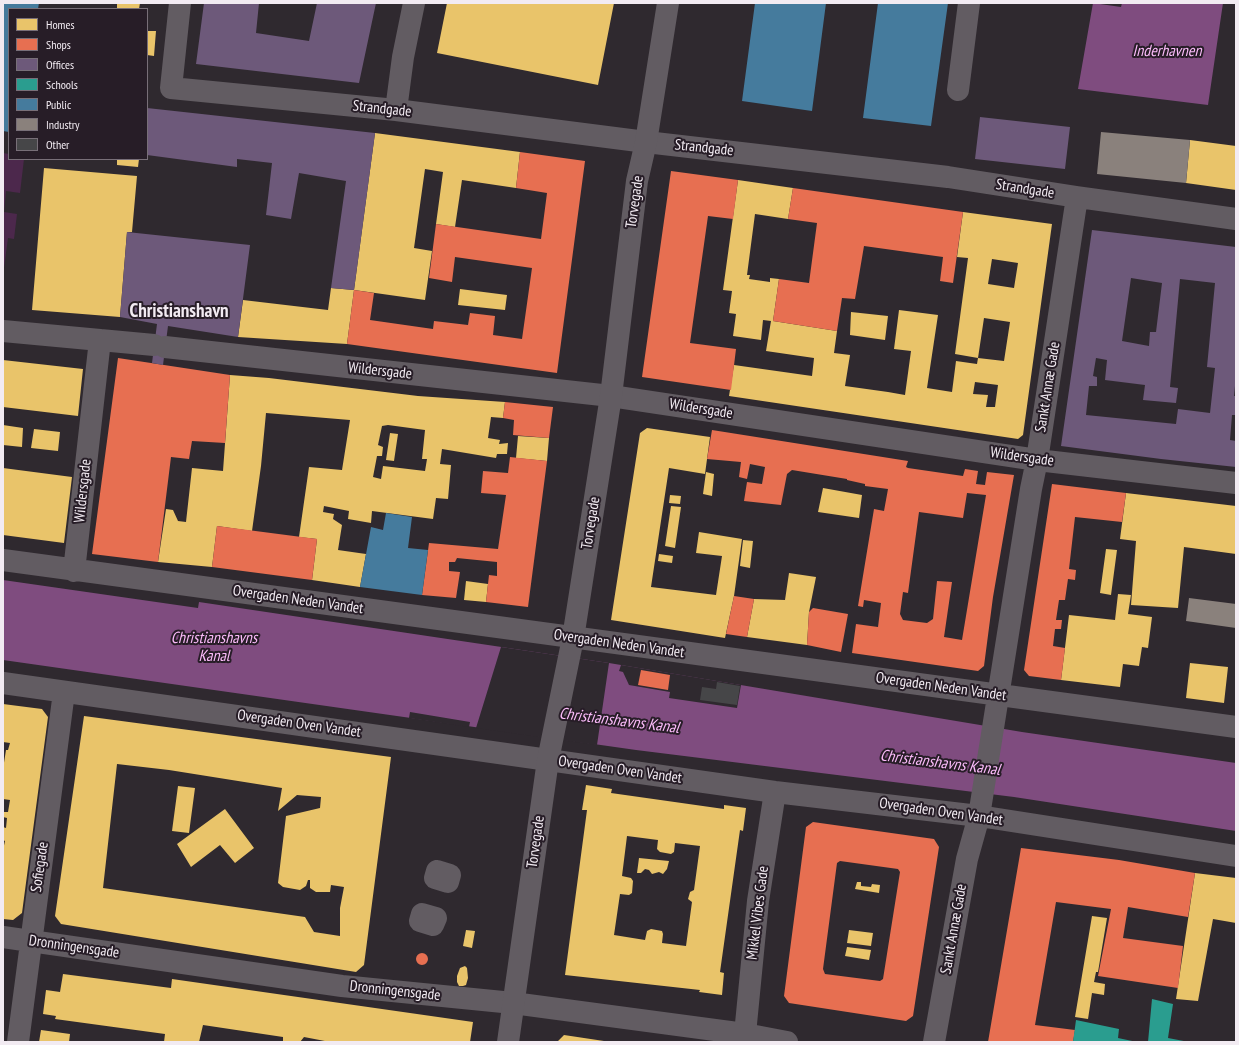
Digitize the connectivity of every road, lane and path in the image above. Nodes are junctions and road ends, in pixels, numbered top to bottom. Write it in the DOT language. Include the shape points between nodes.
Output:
graph roads {
  1 [pos="180,3"];
  2 [pos="414,3"];
  3 [pos="668,3"];
  4 [pos="969,3"];
  5 [pos="958,90"];
  6 [pos="396,110"];
  7 [pos="646,142"];
  8 [pos="1077,197"];
  9 [pos="1236,219"];
  10 [pos="3,331"];
  11 [pos="100,340"];
  12 [pos="611,396"];
  13 [pos="1038,460"];
  14 [pos="1236,483"];
  15 [pos="3,560"];
  16 [pos="74,571"];
  17 [pos="572,642"];
  18 [pos="3,684"];
  19 [pos="64,692"];
  20 [pos="999,695"];
  21 [pos="1236,727"];
  22 [pos="550,752"];
  23 [pos="775,792"];
  24 [pos="978,816"];
  25 [pos="1236,856"];
  26 [pos="3,937"];
  27 [pos="30,940"];
  28 [pos="513,1002"];
  29 [pos="745,1034"];
  30 [pos="18,1042"];
  31 [pos="508,1042"];
  32 [pos="786,1042"];
  33 [pos="934,1042"];
  1 -- 6 [label="street, Strandgade" via="171,88"];
  2 -- 6 [label="street"];
  3 -- 7 [label="street, Torvegade"];
  4 -- 5 [label="street"];
  6 -- 7 [label="street, Strandgade"];
  7 -- 8 [label="street, Strandgade" via="948,177"];
  7 -- 12 [label="street, Torvegade" via="637,181"];
  8 -- 9 [label="street, Strandgade"];
  8 -- 13 [label="street, Sankt Annæ Gade"];
  10 -- 11 [label="street, Wildersgade"];
  11 -- 12 [label="street, Wildersgade"];
  11 -- 16 [label="street, Wildersgade"];
  12 -- 13 [label="street, Wildersgade"];
  12 -- 17 [label="street, Torvegade"];
  13 -- 14 [label="street, Wildersgade"];
  13 -- 20 [label="street, Sankt Annæ Gade" via="1031,489"];
  15 -- 16 [label="street, Overgaden Neden Vandet"];
  16 -- 17 [label="street, Overgaden Neden Vandet"];
  17 -- 20 [label="street, Overgaden Neden Vandet"];
  17 -- 22 [label="street, Torvegade"];
  18 -- 19 [label="street, Overgaden Oven Vandet"];
  19 -- 22 [label="street, Overgaden Oven Vandet"];
  19 -- 27 [label="street, Sofiegade"];
  20 -- 21 [label="street, Overgaden Neden Vandet"];
  20 -- 24 [label="street, Sankt Annæ Gade"];
  22 -- 23 [label="street, Overgaden Oven Vandet"];
  22 -- 28 [label="street, Torvegade"];
  23 -- 24 [label="street, Overgaden Oven Vandet"];
  23 -- 29 [label="street, Mikkel Vibes Gade" via="758,901"];
  24 -- 25 [label="street, Overgaden Oven Vandet"];
  24 -- 33 [label="street, Sankt Annæ Gade" via="967,859"];
  26 -- 27 [label="street, Dronningensgade"];
  27 -- 28 [label="street, Dronningensgade" via="342,986"];
  27 -- 30 [label="street, Sofiegade"];
  28 -- 29 [label="street, Dronningensgade"];
  28 -- 31 [label="street, Torvegade"];
  29 -- 32 [label="street, Dronningensgade"];
}
